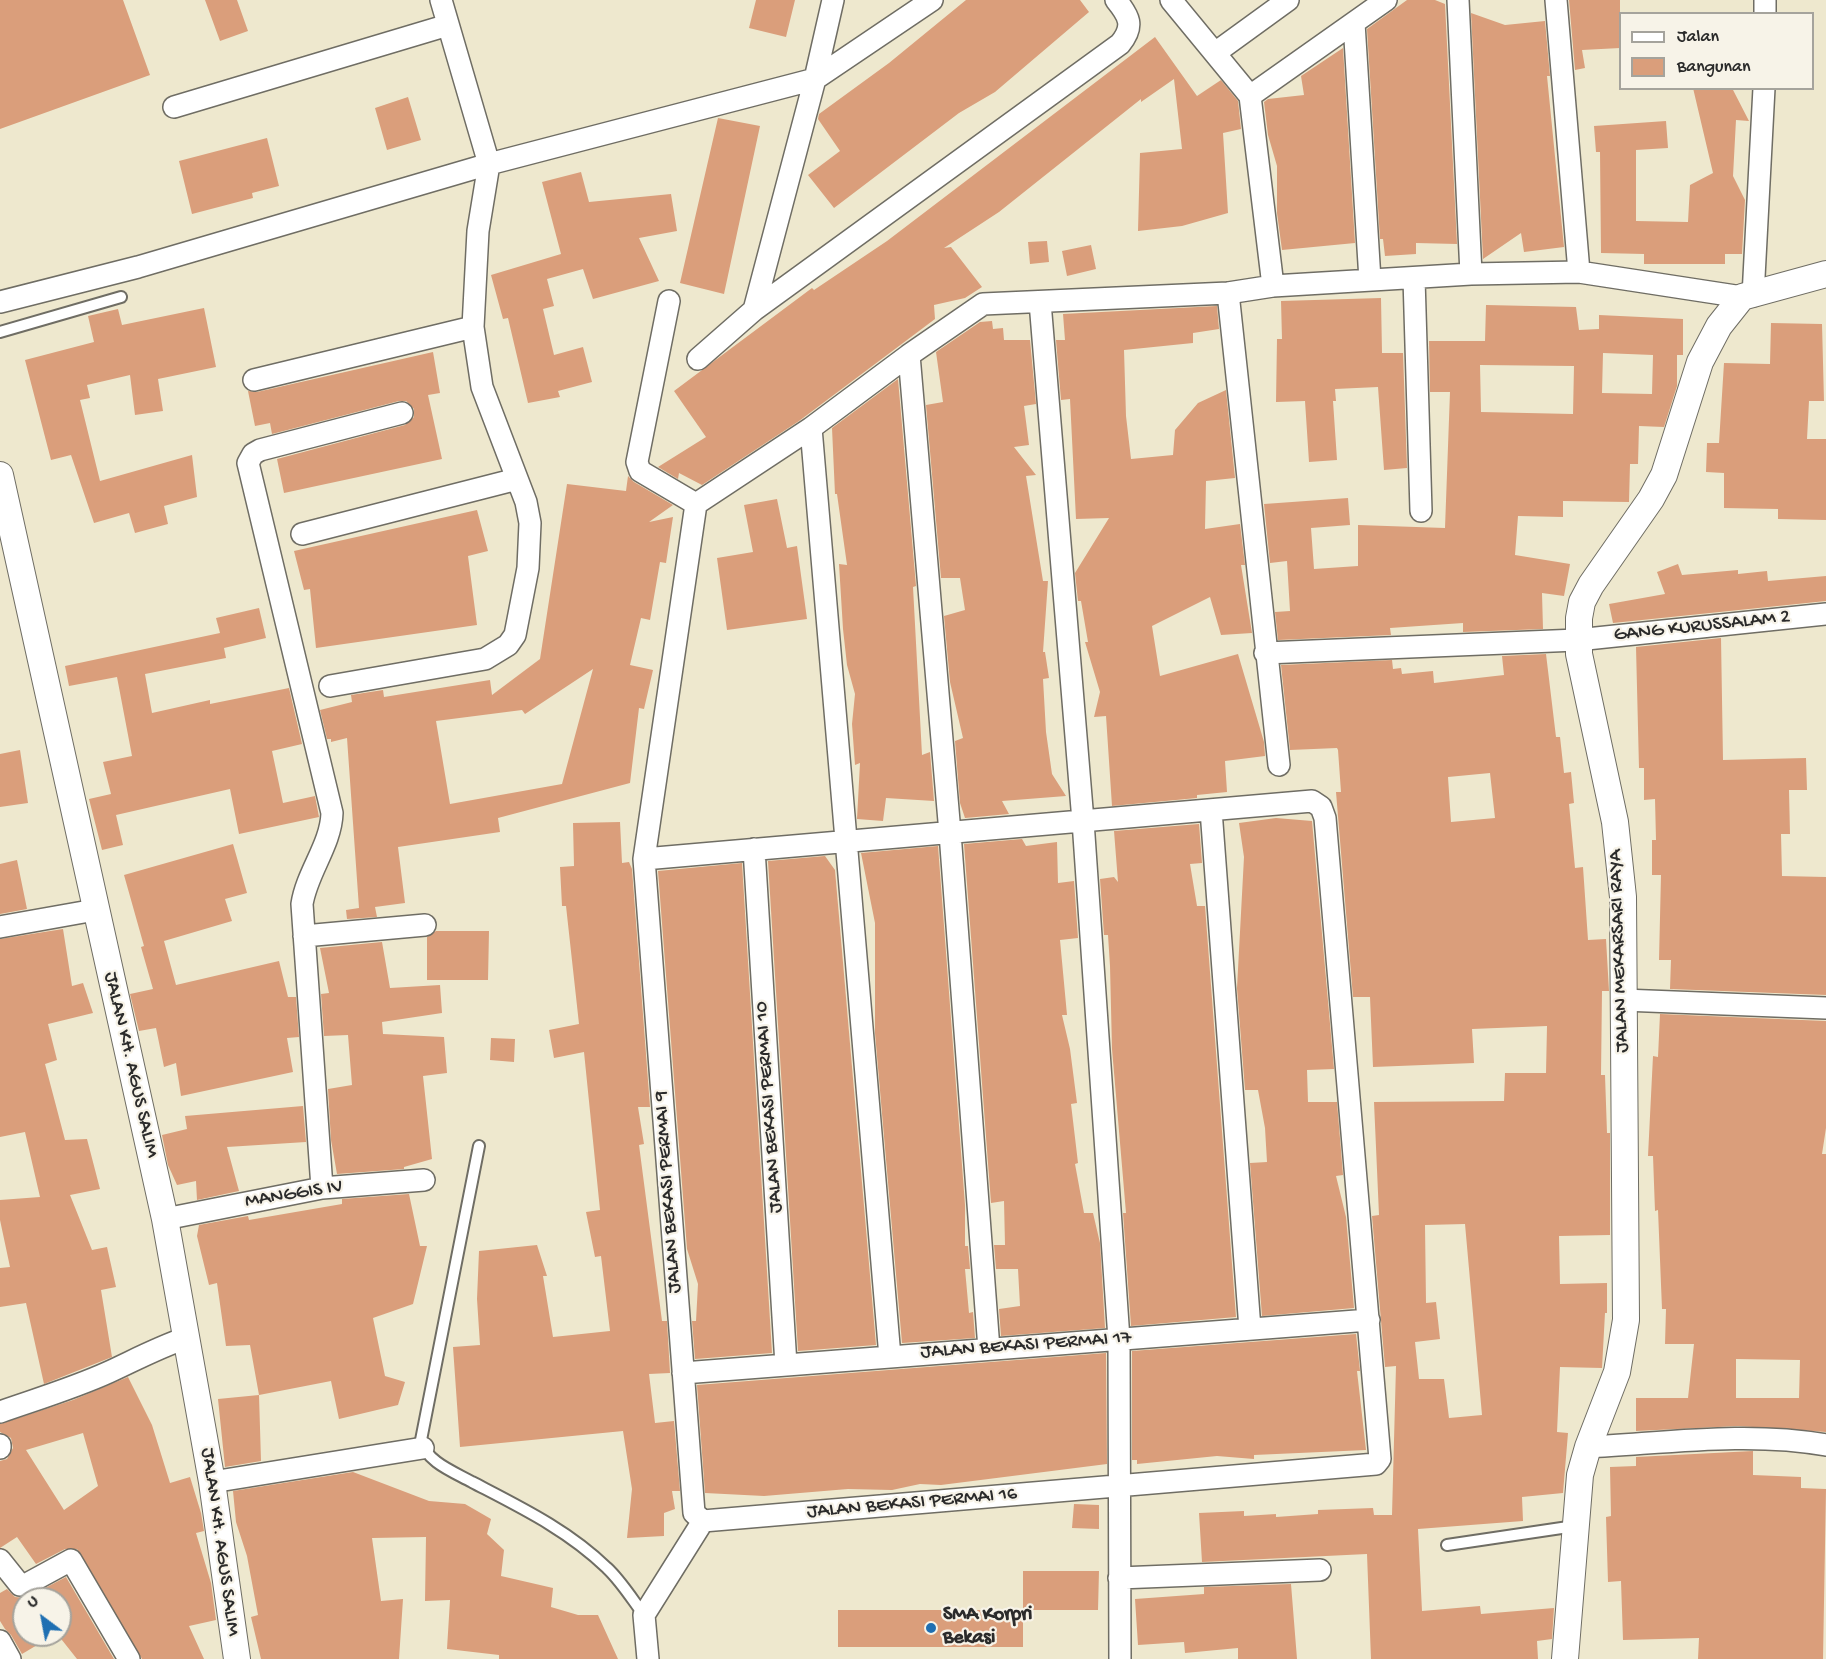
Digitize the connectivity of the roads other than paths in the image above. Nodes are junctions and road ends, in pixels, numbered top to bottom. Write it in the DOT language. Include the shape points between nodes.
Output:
graph roads {
  1 [pos="441,0"];
  2 [pos="833,0"];
  3 [pos="932,0"];
  4 [pos="1116,0"];
  5 [pos="1171,0"];
  6 [pos="1288,0"];
  7 [pos="1386,0"];
  8 [pos="1458,0"];
  9 [pos="1556,0"];
  10 [pos="1354,23"];
  11 [pos="448,26"];
  12 [pos="1215,53"];
  13 [pos="815,79"];
  14 [pos="1764,90"];
  15 [pos="1250,96"];
  16 [pos="174,107"];
  17 [pos="489,164"];
  18 [pos="1579,272"];
  19 [pos="1471,274"];
  20 [pos="1826,274"];
  21 [pos="1414,278"];
  22 [pos="1370,280"];
  23 [pos="1273,286"];
  24 [pos="1228,293"];
  25 [pos="1748,296"];
  26 [pos="122,297"];
  27 [pos="0,302"];
  28 [pos="669,302"];
  29 [pos="1041,302"];
  30 [pos="754,310"];
  31 [pos="473,327"];
  32 [pos="0,332"];
  33 [pos="909,355"];
  34 [pos="698,359"];
  35 [pos="254,380"];
  36 [pos="402,413"];
  37 [pos="811,428"];
  38 [pos="0,475"];
  39 [pos="517,479"];
  40 [pos="696,504"];
  41 [pos="1421,511"];
  42 [pos="302,534"];
  43 [pos="1826,614"];
  44 [pos="1577,640"];
  45 [pos="1265,653"];
  46 [pos="330,686"];
  47 [pos="1279,765"];
  48 [pos="1211,810"];
  49 [pos="1083,821"];
  50 [pos="950,832"];
  51 [pos="847,842"];
  52 [pos="754,849"];
  53 [pos="644,859"];
  54 [pos="95,910"];
  55 [pos="425,925"];
  56 [pos="0,927"];
  57 [pos="304,936"];
  58 [pos="1623,1000"];
  59 [pos="1826,1008"];
  60 [pos="479,1146"];
  61 [pos="424,1180"];
  62 [pos="322,1188"];
  63 [pos="165,1219"];
  64 [pos="1369,1320"];
  65 [pos="1250,1329"];
  66 [pos="186,1338"];
  67 [pos="1119,1339"];
  68 [pos="988,1349"];
  69 [pos="891,1357"];
  70 [pos="786,1365"];
  71 [pos="683,1373"];
  72 [pos="0,1412"];
  73 [pos="1826,1444"];
  74 [pos="1588,1447"];
  75 [pos="423,1448"];
  76 [pos="212,1482"];
  77 [pos="1120,1485"];
  78 [pos="704,1521"];
  79 [pos="1576,1526"];
  80 [pos="1448,1545"];
  81 [pos="0,1560"];
  82 [pos="1320,1570"];
  83 [pos="1119,1578"];
  84 [pos="644,1615"];
  85 [pos="0,1641"];
  86 [pos="10,1659"];
  87 [pos="129,1659"];
  88 [pos="237,1659"];
  89 [pos="648,1659"];
  90 [pos="1120,1659"];
  91 [pos="1565,1659"];
  1 -- 11 [label="street"];
  2 -- 13 [label="street"];
  3 -- 13 [label="street"];
  4 -- 30 [label="street" via="1130,21 1130,29 1120,44"];
  5 -- 12 [label="street"];
  6 -- 12 [label="street"];
  7 -- 10 [label="street"];
  8 -- 19 [label="street"];
  9 -- 18 [label="street"];
  10 -- 15 [label="street"];
  10 -- 22 [label="street"];
  11 -- 16 [label="street"];
  11 -- 17 [label="street"];
  12 -- 15 [label="street"];
  13 -- 17 [label="street"];
  13 -- 30 [label="street"];
  14 -- 25 [label="street"];
  15 -- 23 [label="street"];
  17 -- 27 [label="street" via="138,267"];
  17 -- 31 [label="street" via="478,231"];
  18 -- 19 [label="street"];
  18 -- 25 [label="street"];
  19 -- 21 [label="street"];
  20 -- 25 [label="street"];
  21 -- 22 [label="street"];
  21 -- 41 [label="street"];
  22 -- 23 [label="street"];
  23 -- 24 [label="street"];
  24 -- 29 [label="street"];
  24 -- 45 [label="street"];
  25 -- 44 [label="street, JALAN MEKARSARI RAYA" via="1719,326 1700,363 1664,475 1582,602"];
  26 -- 32 [label="lane"];
  28 -- 40 [label="street" via="638,468"];
  29 -- 33 [label="street" via="978,306"];
  29 -- 49 [label="street"];
  30 -- 34 [label="street"];
  31 -- 35 [label="street"];
  31 -- 39 [label="street" via="482,387"];
  33 -- 37 [label="street"];
  33 -- 50 [label="street"];
  36 -- 57 [label="street" via="260,450 249,458 332,813 326,842 304,889"];
  37 -- 40 [label="street"];
  37 -- 51 [label="street"];
  38 -- 54 [label="street, JALAN KH. AGUS SALIM" via="72,788"];
  39 -- 42 [label="street"];
  39 -- 46 [label="street" via="526,502 531,540 515,635 508,645 485,659"];
  40 -- 53 [label="street, JALAN BEKASI PERMAI 9"];
  43 -- 44 [label="street, GANG KURUSSALAM 2"];
  44 -- 45 [label="street, GANG KURUSSALAM 2"];
  44 -- 58 [label="street, JALAN MEKARSARI RAYA" via="1620,855"];
  45 -- 47 [label="street"];
  48 -- 49 [label="street"];
  48 -- 64 [label="street" via="1312,801 1321,807 1325,818"];
  48 -- 65 [label="street"];
  49 -- 50 [label="street"];
  49 -- 67 [label="street"];
  50 -- 51 [label="street"];
  50 -- 68 [label="street"];
  51 -- 52 [label="street"];
  51 -- 69 [label="street"];
  52 -- 53 [label="street"];
  52 -- 70 [label="street, JALAN BEKASI PERMAI 10"];
  53 -- 71 [label="street, JALAN BEKASI PERMAI 9"];
  54 -- 56 [label="street"];
  54 -- 63 [label="street, JALAN KH. AGUS SALIM"];
  55 -- 57 [label="street"];
  57 -- 62 [label="street"];
  58 -- 59 [label="street"];
  58 -- 74 [label="street, JALAN MEKARSARI RAYA" via="1626,1320 1617,1372"];
  60 -- 75 [label="lane" via="421,1440"];
  61 -- 62 [label="street, MANGGIS IV"];
  62 -- 63 [label="street, MANGGIS IV"];
  63 -- 66 [label="street, JALAN KH. AGUS SALIM"];
  64 -- 65 [label="street, JALAN BEKASI PERMAI 17"];
  64 -- 77 [label="street, JALAN BEKASI PERMAI 16" via="1380,1459 1376,1464"];
  65 -- 67 [label="street, JALAN BEKASI PERMAI 17"];
  66 -- 72 [label="street" via="109,1372"];
  66 -- 76 [label="street, JALAN KH. AGUS SALIM"];
  67 -- 68 [label="street, JALAN BEKASI PERMAI 17"];
  67 -- 77 [label="street"];
  68 -- 69 [label="street, JALAN BEKASI PERMAI 17"];
  69 -- 70 [label="street, JALAN BEKASI PERMAI 17"];
  70 -- 71 [label="street, JALAN BEKASI PERMAI 17"];
  71 -- 78 [label="street, JALAN BEKASI PERMAI 9" via="694,1513"];
  73 -- 74 [label="street" via="1761,1439"];
  74 -- 79 [label="street, JALAN MEKARSARI RAYA" via="1580,1475"];
  75 -- 76 [label="street"];
  75 -- 84 [label="lane" via="442,1465 572,1538 608,1569"];
  76 -- 88 [label="street, JALAN KH. AGUS SALIM"];
  77 -- 78 [label="street, JALAN BEKASI PERMAI 16"];
  77 -- 83 [label="street"];
  78 -- 84 [label="street"];
  79 -- 80 [label="lane"];
  79 -- 91 [label="street, JALAN MEKARSARI RAYA"];
  81 -- 87 [label="street" via="25,1586 71,1560"];
  82 -- 83 [label="street"];
  83 -- 90 [label="street"];
  84 -- 89 [label="street"];
  85 -- 86 [label="street"];
}
